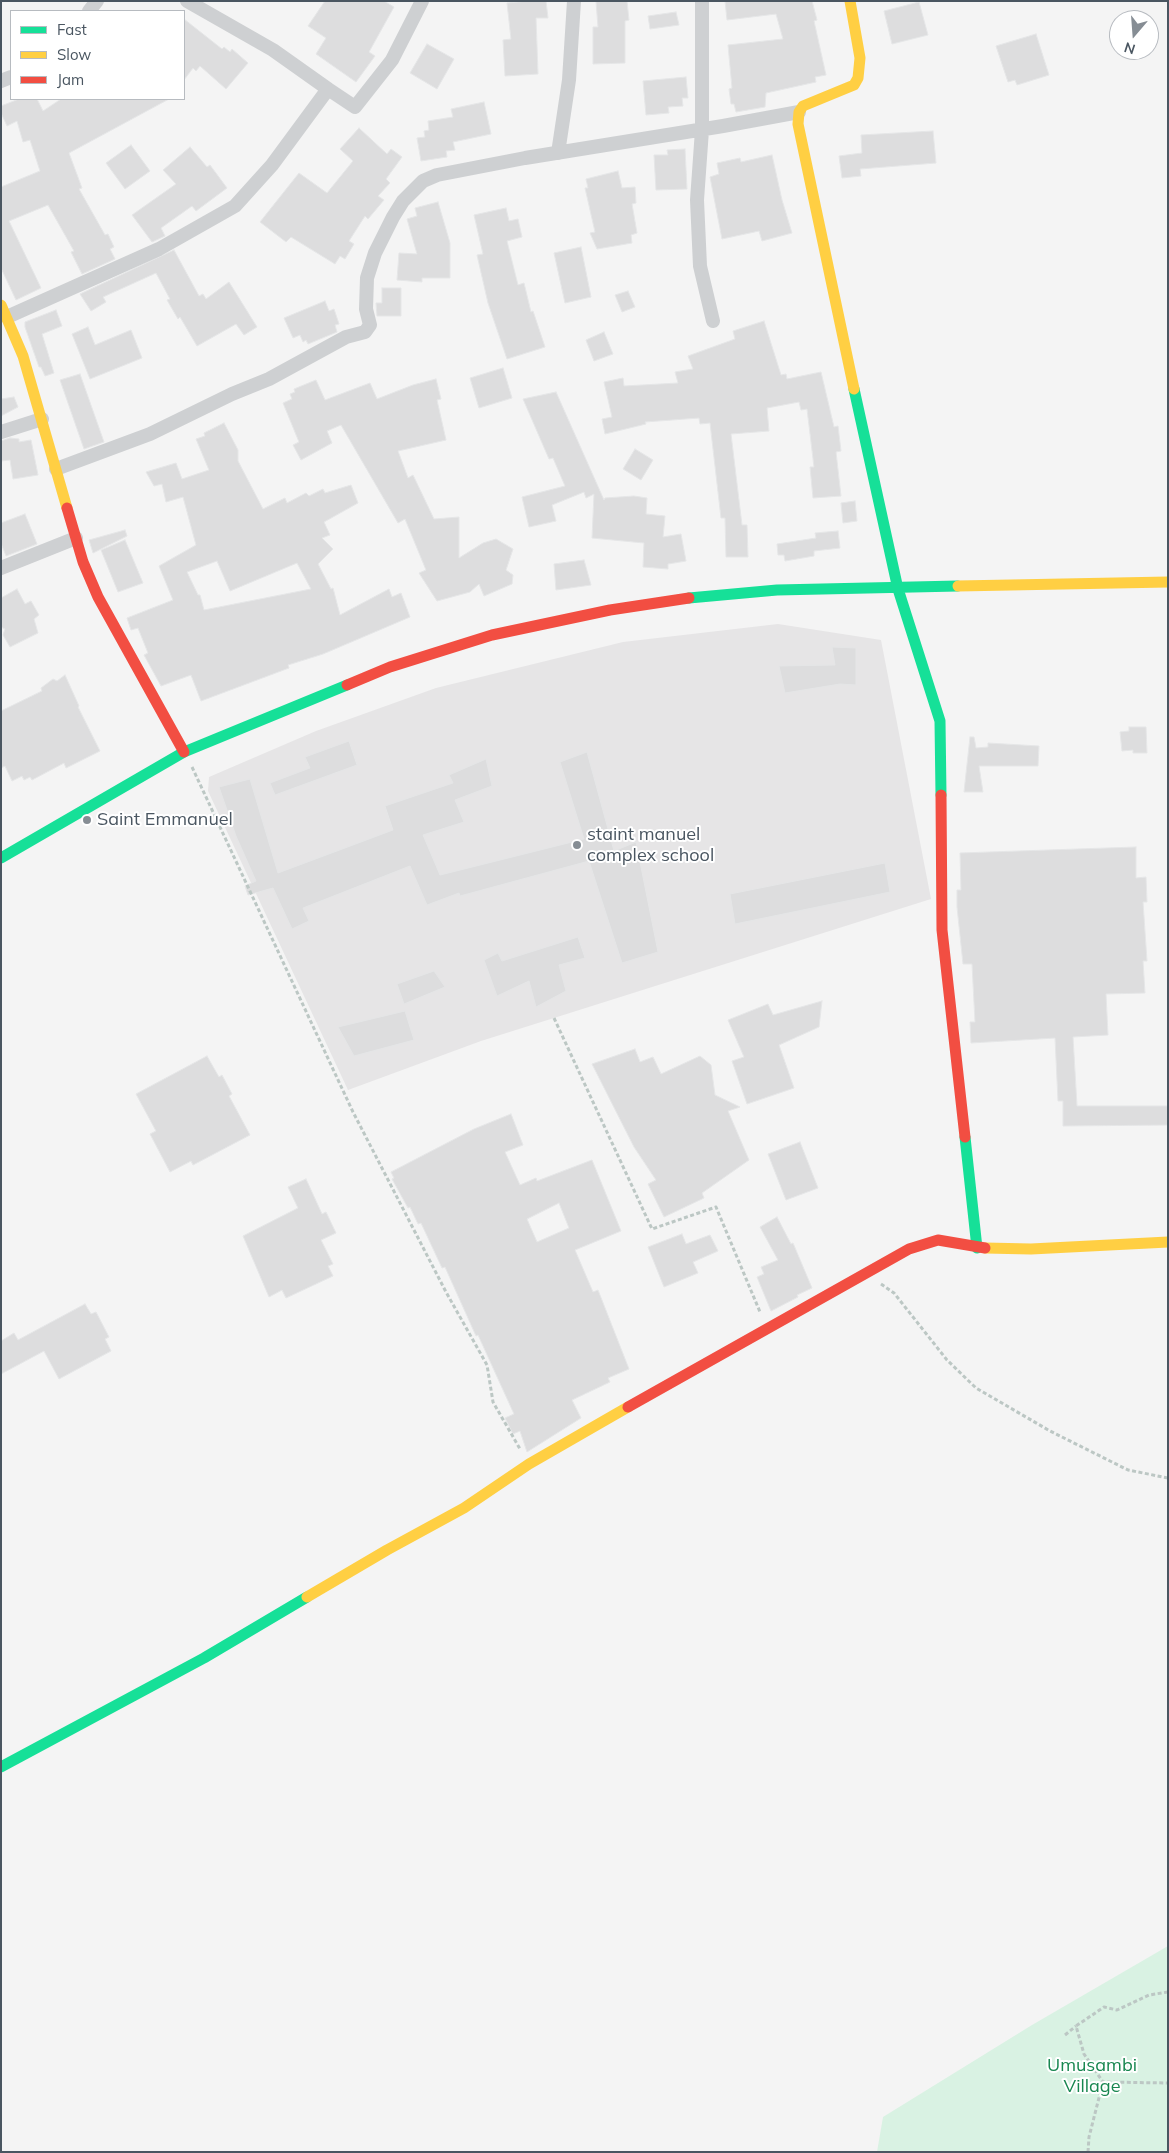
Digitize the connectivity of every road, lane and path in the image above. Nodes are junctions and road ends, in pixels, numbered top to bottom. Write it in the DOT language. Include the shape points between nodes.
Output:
graph roads {
  1 [pos="187,1"];
  2 [pos="422,1"];
  3 [pos="574,1"];
  4 [pos="702,1"];
  5 [pos="850,1"];
  6 [pos="328,88"];
  7 [pos="799,112"];
  8 [pos="702,130"];
  9 [pos="558,152"];
  10 [pos="4,311"];
  11 [pos="713,321"];
  12 [pos="42,419"];
  13 [pos="1,432"];
  14 [pos="56,469"];
  15 [pos="76,538"];
  16 [pos="1,568"];
  17 [pos="1168,582"];
  18 [pos="898,589"];
  19 [pos="184,752"];
  20 [pos="1,858"];
  21 [pos="554,1018"];
  22 [pos="1168,1242"];
  23 [pos="977,1248"];
  24 [pos="862,1276"];
  25 [pos="767,1329"];
  26 [pos="529,1464"];
  27 [pos="1168,1478"];
  28 [pos="1,1767"];
  29 [pos="1168,1992"];
  30 [pos="1076,2026"];
  31 [pos="1065,2035"];
  32 [pos="1103,2082"];
  33 [pos="1168,2084"];
  34 [pos="1088,2152"];
  1 -- 6 [label="street" via="273,50"];
  2 -- 6 [label="street" via="392,60 355,107"];
  3 -- 9 [label="street" via="569,80"];
  4 -- 8 [label="street"];
  5 -- 7 [label="street" via="860,58 858,78 854,85 816,99"];
  6 -- 10 [label="street" via="272,166 235,206 159,249"];
  7 -- 8 [label="street"];
  7 -- 18 [label="street" via="798,124"];
  8 -- 9 [label="street"];
  8 -- 11 [label="street" via="697,200 700,266"];
  9 -- 14 [label="street" via="437,175 412,191 393,217 375,253 367,278 366,309 370,325 365,332 346,337 269,379 150,434"];
  10 -- 12 [label="street" via="23,356"];
  12 -- 13 [label="street"];
  12 -- 14 [label="street"];
  14 -- 15 [label="street"];
  15 -- 16 [label="street"];
  15 -- 19 [label="street" via="98,597"];
  17 -- 18 [label="street"];
  18 -- 19 [label="street" via="778,590 699,596 492,634 390,668"];
  18 -- 23 [label="street" via="940,721 942,930"];
  19 -- 20 [label="street"];
  19 -- 26 [label="path" via="353,1112 487,1365 493,1402"];
  21 -- 25 [label="path" via="652,1230 716,1206"];
  22 -- 23 [label="street" via="1032,1249"];
  23 -- 24 [label="street" via="938,1240 909,1250"];
  24 -- 25 [label="street"];
  24 -- 27 [label="path" via="882,1284 894,1294 947,1360 976,1388 1050,1431 1128,1470"];
  25 -- 26 [label="street"];
  26 -- 28 [label="street" via="464,1508 204,1658"];
  29 -- 30 [label="path" via="1149,1995 1116,2010 1104,2007"];
  30 -- 31 [label="path"];
  30 -- 32 [label="path" via="1084,2054"];
  32 -- 33 [label="path"];
  32 -- 34 [label="path"];
}
